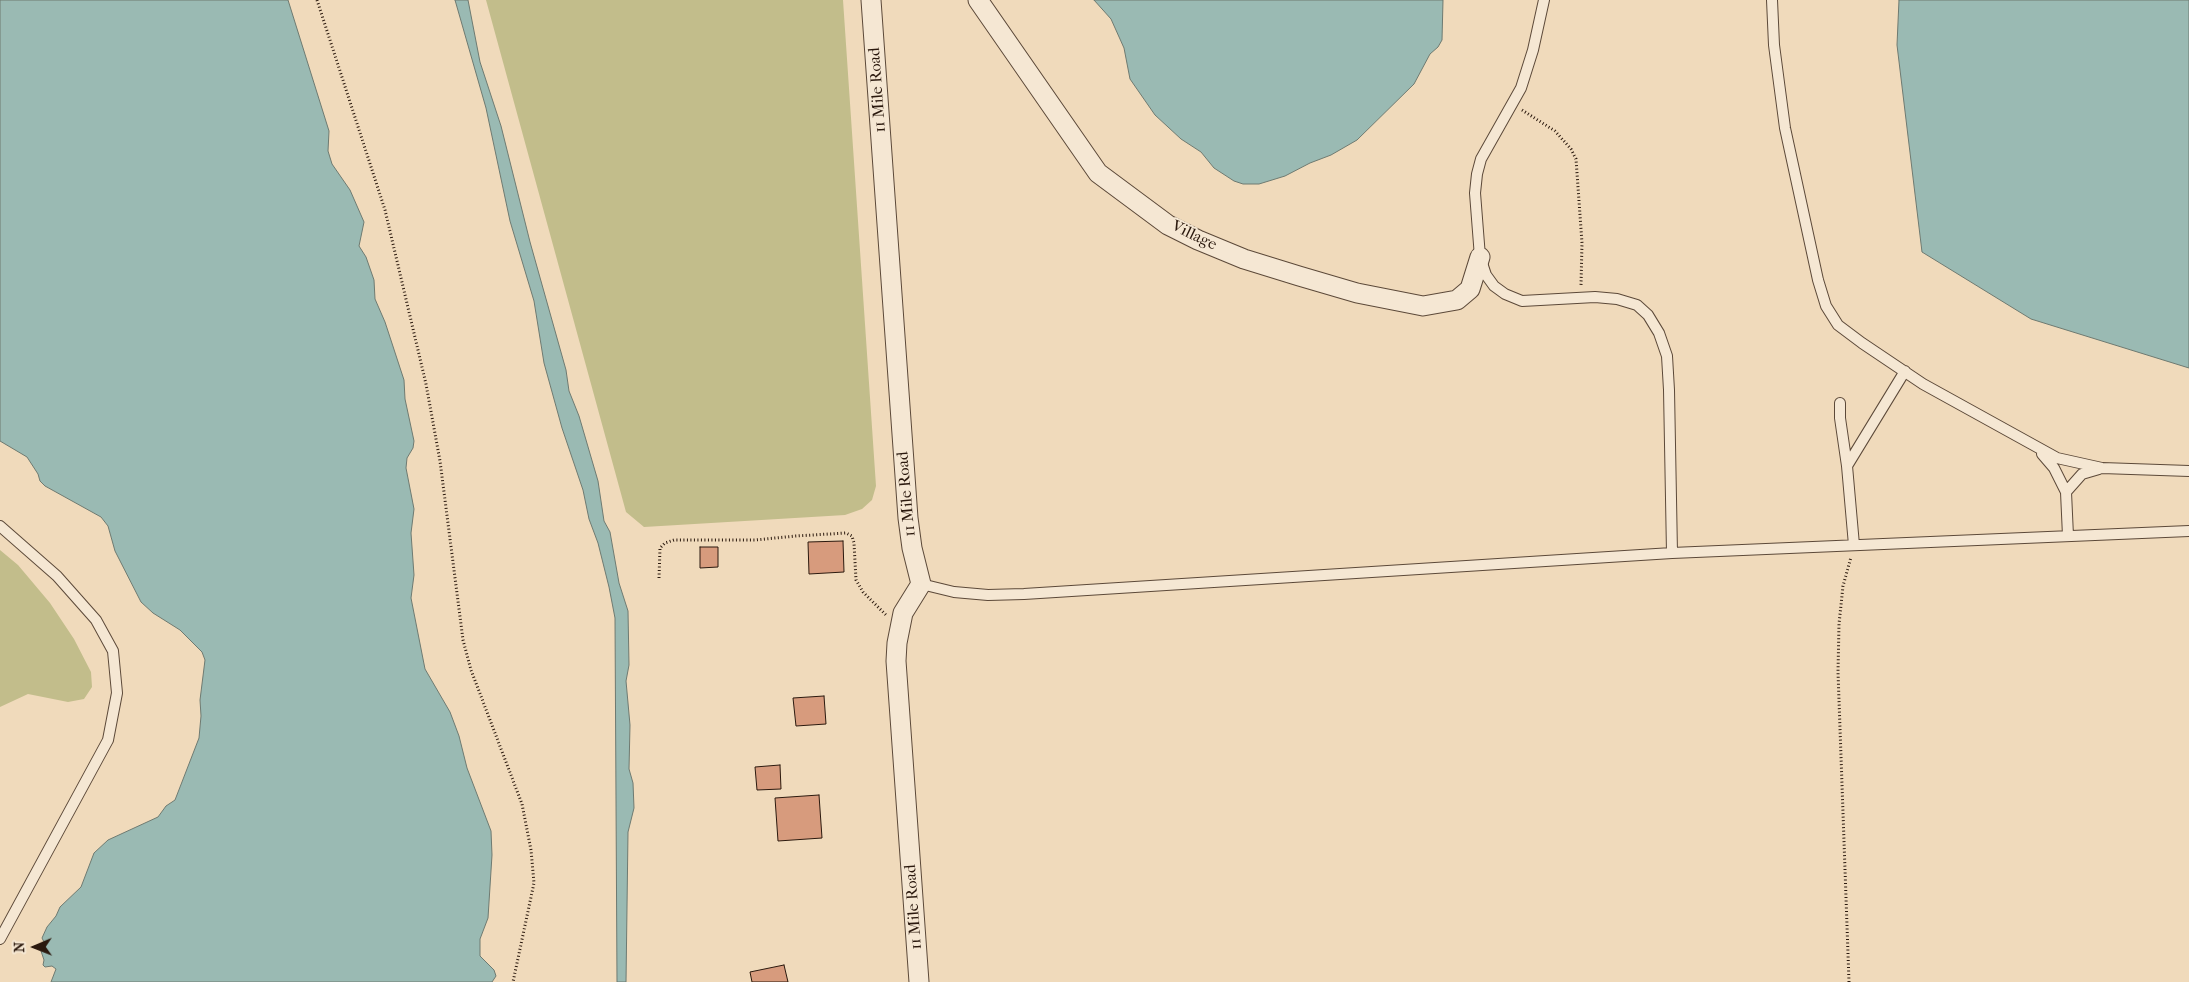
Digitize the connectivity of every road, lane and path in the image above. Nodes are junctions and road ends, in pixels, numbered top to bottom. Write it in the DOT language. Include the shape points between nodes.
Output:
graph roads {
  1 [pos="317,0"];
  2 [pos="871,0"];
  3 [pos="978,0"];
  4 [pos="1544,0"];
  5 [pos="1772,0"];
  6 [pos="1512,103"];
  7 [pos="1480,257"];
  8 [pos="1580,298"];
  9 [pos="1905,371"];
  10 [pos="1840,403"];
  11 [pos="2034,446"];
  12 [pos="1847,466"];
  13 [pos="2102,468"];
  14 [pos="2189,471"];
  15 [pos="2066,492"];
  16 [pos="0,526"];
  17 [pos="2189,531"];
  18 [pos="2068,536"];
  19 [pos="1854,545"];
  20 [pos="1672,554"];
  21 [pos="659,578"];
  22 [pos="921,584"];
  23 [pos="899,627"];
  24 [pos="0,939"];
  25 [pos="513,982"];
  26 [pos="919,982"];
  27 [pos="1849,982"];
  1 -- 25 [label="path" via="385,210 426,384 440,461 463,640 471,670 522,804 532,850 534,883"];
  2 -- 22 [label="street, 11 Mile Road" via="908,518"];
  3 -- 7 [label="street, Village" via="1098,173 1176,229 1244,259 1357,293 1423,306 1457,300 1470,289"];
  4 -- 6 [label="lane" via="1533,50 1521,88"];
  5 -- 9 [label="lane" via="1774,45 1785,128 1826,306 1838,325"];
  6 -- 7 [label="lane" via="1476,174"];
  6 -- 8 [label="path" via="1555,131 1571,148 1576,159 1582,243"];
  7 -- 8 [label="lane" via="1494,286 1514,298 1522,301"];
  8 -- 20 [label="lane" via="1617,298 1637,305 1659,333 1666,356 1669,390"];
  9 -- 11 [label="lane"];
  9 -- 12 [label="lane"];
  10 -- 12 [label="lane"];
  11 -- 13 [label="lane" via="2057,458"];
  11 -- 15 [label="lane" via="2054,468"];
  12 -- 19 [label="lane"];
  13 -- 14 [label="lane"];
  13 -- 15 [label="lane" via="2082,474"];
  15 -- 18 [label="lane"];
  16 -- 24 [label="lane" via="57,576 96,620 113,651 117,693 108,740"];
  17 -- 18 [label="lane"];
  18 -- 19 [label="lane"];
  19 -- 20 [label="lane"];
  19 -- 27 [label="path" via="1843,586 1838,672"];
  20 -- 22 [label="lane" via="997,595 954,592"];
  21 -- 23 [label="path" via="660,548 674,540 755,540 846,533 852,536 854,543 856,580 863,592"];
  22 -- 23 [label="street, 11 Mile Road" via="908,603"];
  23 -- 26 [label="street, 11 Mile Road" via="896,661"];
}
